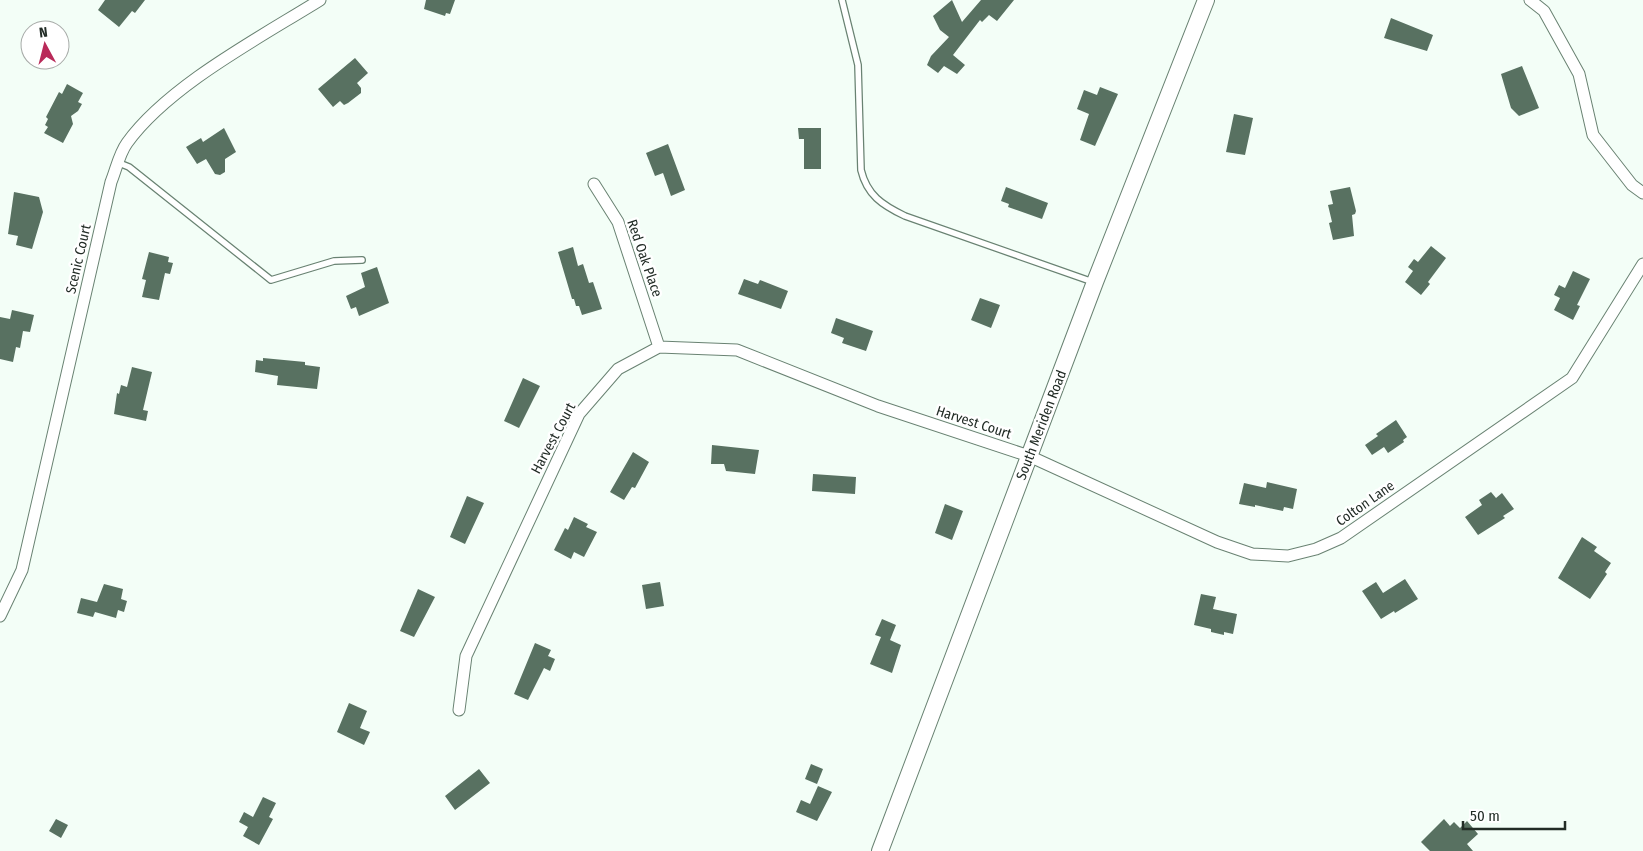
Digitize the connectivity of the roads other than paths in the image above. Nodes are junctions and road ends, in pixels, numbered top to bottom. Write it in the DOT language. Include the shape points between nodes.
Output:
graph roads {
  1 [pos="320,0"];
  2 [pos="842,0"];
  3 [pos="1206,0"];
  4 [pos="1530,0"];
  5 [pos="119,163"];
  6 [pos="594,184"];
  7 [pos="1643,193"];
  8 [pos="362,260"];
  9 [pos="1643,264"];
  10 [pos="1095,282"];
  11 [pos="659,347"];
  12 [pos="1029,456"];
  13 [pos="0,616"];
  14 [pos="459,710"];
  15 [pos="880,851"];
  1 -- 5 [label="street, Scenic Court" via="160,105 126,145"];
  2 -- 10 [label="lane" via="858,66 861,170 864,184 873,197 905,216"];
  3 -- 10 [label="main road, South Meriden Road"];
  4 -- 7 [label="street" via="1544,11 1579,74 1593,135 1632,185"];
  5 -- 8 [label="lane" via="129,167 271,280 334,261"];
  5 -- 13 [label="street, Scenic Court" via="111,182 22,570"];
  6 -- 11 [label="street, Red Oak Place" via="618,222"];
  9 -- 12 [label="street, Colton Lane" via="1572,378 1341,538 1316,550 1288,556 1252,554 1217,542"];
  10 -- 12 [label="main road, South Meriden Road"];
  11 -- 12 [label="street, Harvest Court" via="737,350 878,406"];
  11 -- 14 [label="street, Harvest Court" via="618,369 579,414 466,656"];
  12 -- 15 [label="main road, South Meriden Road"];
}
